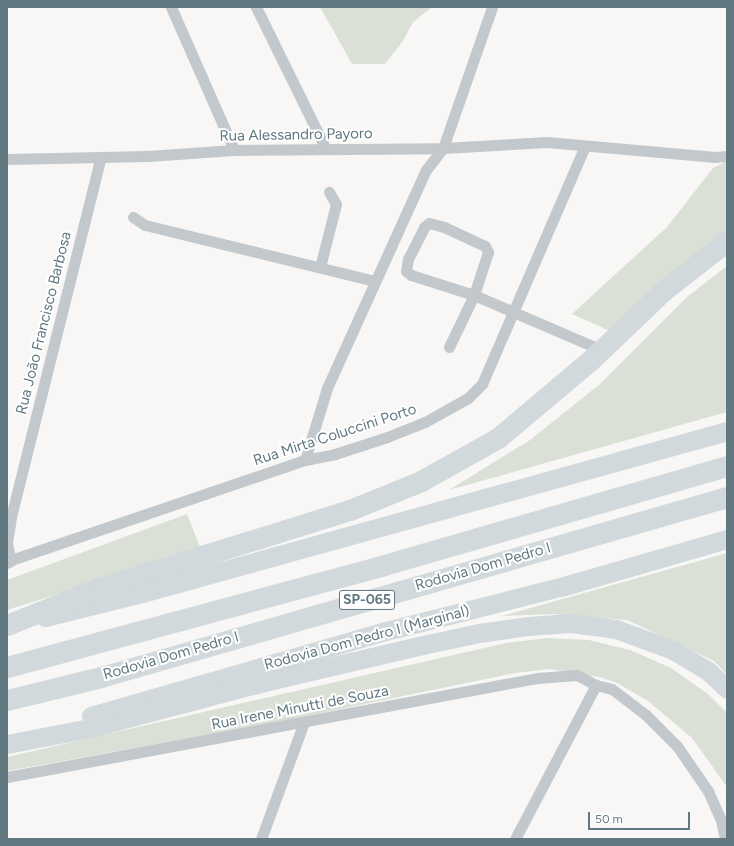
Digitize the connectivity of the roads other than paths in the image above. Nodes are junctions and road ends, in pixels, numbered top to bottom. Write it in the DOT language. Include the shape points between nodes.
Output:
graph roads {
  1 [pos="171,7"];
  2 [pos="256,7"];
  3 [pos="492,7"];
  4 [pos="586,146"];
  5 [pos="443,148"];
  6 [pos="326,149"];
  7 [pos="234,150"];
  8 [pos="727,156"];
  9 [pos="101,157"];
  10 [pos="7,159"];
  11 [pos="329,192"];
  12 [pos="133,217"];
  13 [pos="727,241"];
  14 [pos="320,267"];
  15 [pos="375,281"];
  16 [pos="474,295"];
  17 [pos="511,313"];
  18 [pos="450,347"];
  19 [pos="602,350"];
  20 [pos="727,431"];
  21 [pos="305,460"];
  22 [pos="727,466"];
  23 [pos="727,496"];
  24 [pos="727,539"];
  25 [pos="7,543"];
  26 [pos="9,561"];
  27 [pos="7,626"];
  28 [pos="7,667"];
  29 [pos="596,685"];
  30 [pos="727,689"];
  31 [pos="7,700"];
  32 [pos="304,722"];
  33 [pos="7,740"];
  34 [pos="7,744"];
  35 [pos="7,777"];
  36 [pos="261,839"];
  37 [pos="515,839"];
  38 [pos="725,839"];
  1 -- 7 [label="street"];
  2 -- 6 [label="street"];
  3 -- 5 [label="street"];
  4 -- 5 [label="street, Rua Alessandro Payoro" via="547,142"];
  4 -- 8 [label="street, Rua Alessandro Payoro"];
  4 -- 17 [label="street, Rua Mirta Coluccini Porto"];
  5 -- 6 [label="street, Rua Alessandro Payoro"];
  5 -- 15 [label="street" via="426,170"];
  6 -- 7 [label="street, Rua Alessandro Payoro"];
  7 -- 9 [label="street, Rua Alessandro Payoro"];
  9 -- 10 [label="street, Rua Alessandro Payoro"];
  9 -- 25 [label="street, Rua João Francisco Barbosa" via="12,513"];
  11 -- 14 [label="street" via="336,204"];
  12 -- 14 [label="street" via="145,225"];
  13 -- 19 [label="highway" via="663,291"];
  14 -- 15 [label="street"];
  15 -- 21 [label="street" via="327,388"];
  16 -- 16 [label="street" via="488,252 485,246 429,223 424,227 408,260 406,271 411,275"];
  16 -- 17 [label="street"];
  16 -- 18 [label="street"];
  17 -- 19 [label="street"];
  17 -- 21 [label="street, Rua Mirta Coluccini Porto" via="477,392 425,422 335,454"];
  19 -- 27 [label="highway" via="498,438 421,481 350,510 99,588"];
  20 -- 27 [label="highway" via="149,591"];
  21 -- 26 [label="street, Rua Mirta Coluccini Porto"];
  22 -- 28 [label="highway, Rodovia Dom Pedro I / SP-065" via="376,567"];
  23 -- 31 [label="highway, Rodovia Dom Pedro I / SP-065" via="101,676"];
  24 -- 33 [label="highway, Rodovia Dom Pedro I (Marginal) / SP-065" via="564,586 379,633"];
  25 -- 26 [label="street, Rua João Francisco Barbosa"];
  29 -- 32 [label="street, Rua Irene Minutti de Souza" via="578,675 537,678"];
  29 -- 37 [label="street"];
  29 -- 38 [label="street, Rua Irene Minutti de Souza" via="612,689 641,710 677,746 708,791 721,820"];
  30 -- 34 [label="highway" via="708,671 673,650 616,629 570,623 528,626 451,639 264,682 90,728"];
  32 -- 35 [label="street, Rua Irene Minutti de Souza"];
  32 -- 36 [label="street"];
}
